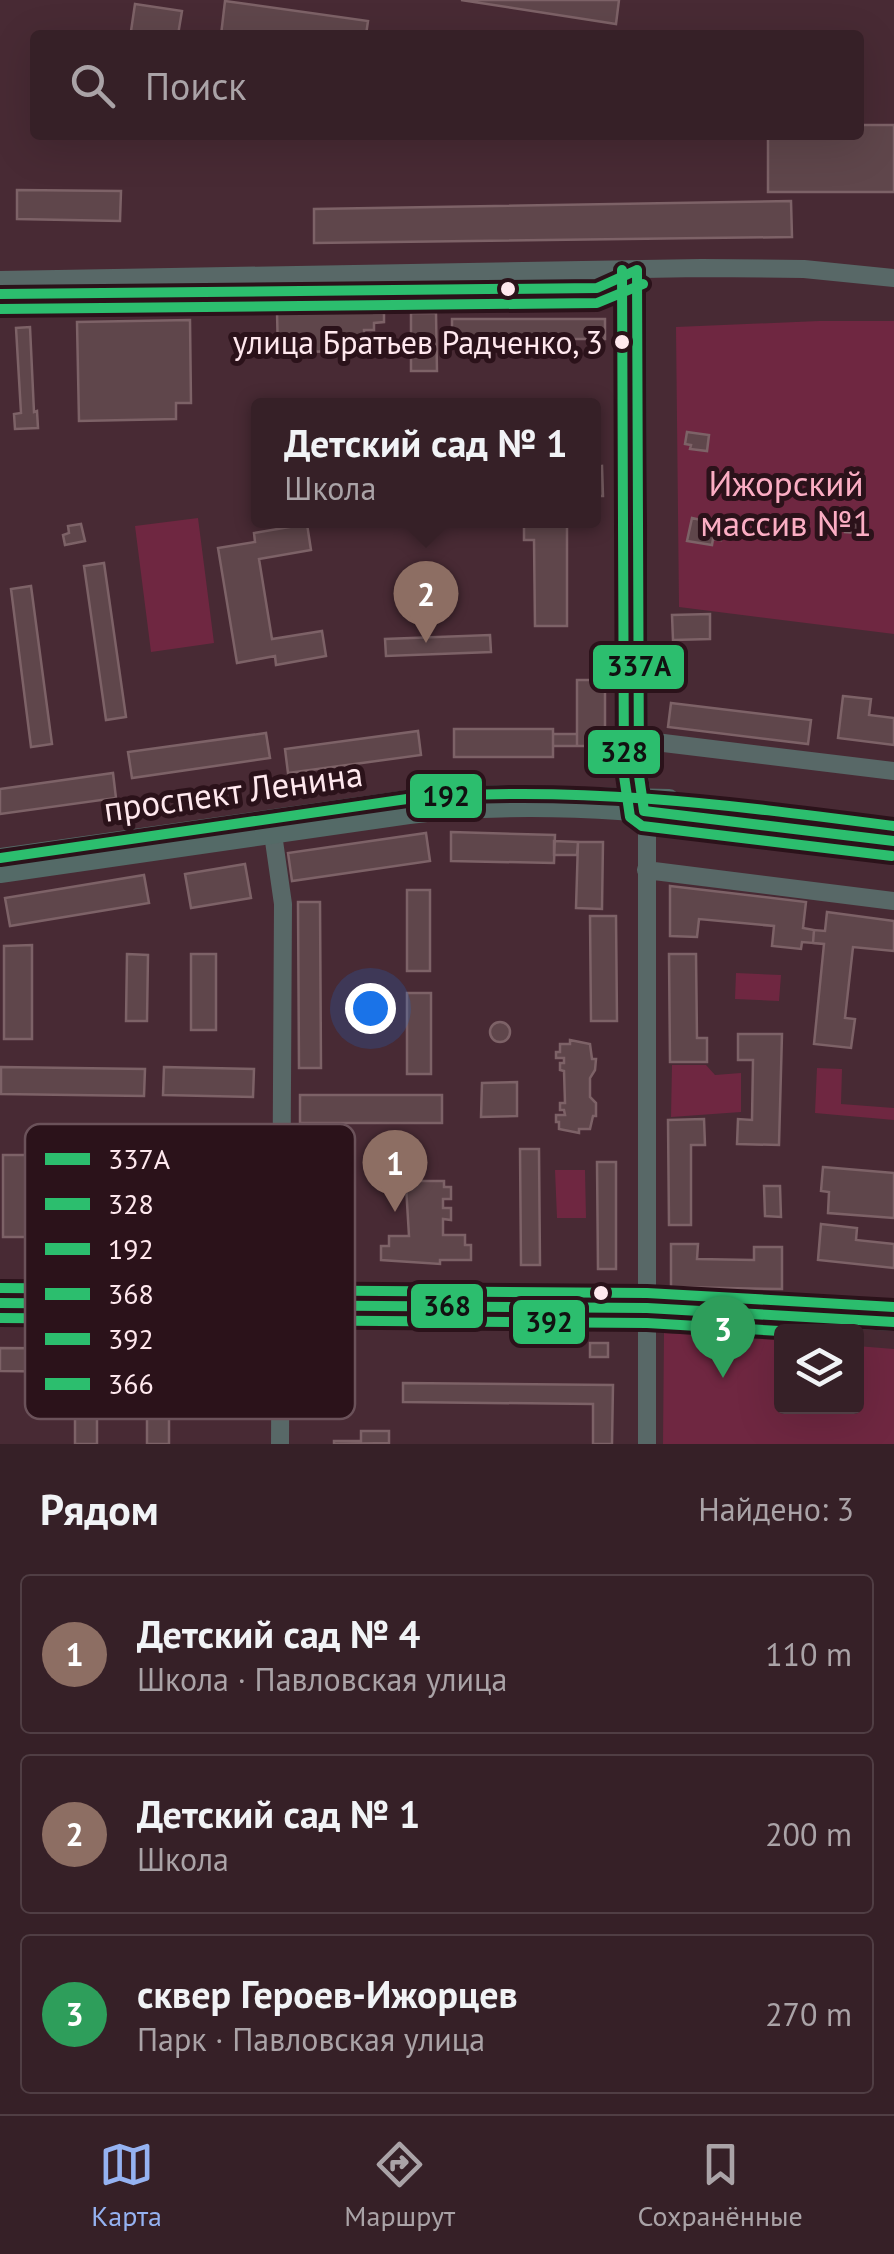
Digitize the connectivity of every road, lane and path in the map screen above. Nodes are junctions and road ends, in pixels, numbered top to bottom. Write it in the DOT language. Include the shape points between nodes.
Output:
graph roads {
  1 [pos="637,270"];
  2 [pos="894,278"];
  3 [pos="0,280"];
  4 [pos="0,294"];
  5 [pos="639,740"];
  6 [pos="894,771"];
  7 [pos="643,804"];
  8 [pos="272,826"];
  9 [pos="894,828"];
  10 [pos="894,841"];
  11 [pos="0,858"];
  12 [pos="646,870"];
  13 [pos="0,873"];
  14 [pos="894,901"];
  15 [pos="282,1124"];
  16 [pos="0,1303"];
  17 [pos="25,1303"];
  18 [pos="355,1306"];
  19 [pos="647,1308"];
  20 [pos="894,1322"];
  21 [pos="280,1419"];
  22 [pos="280,1444"];
  23 [pos="647,1444"];
  1 -- 2 [label="street" via="804,269"];
  1 -- 3 [label="street"];
  1 -- 4 [label="street" via="597,288"];
  1 -- 5 [label="street"];
  5 -- 6 [label="street"];
  5 -- 7 [label="street"];
  7 -- 8 [label="main road, проспект Ленина" via="467,809"];
  7 -- 9 [label="main road, проспект Ленина"];
  7 -- 10 [label="main road, проспект Ленина"];
  7 -- 12 [label="street"];
  8 -- 11 [label="main road, проспект Ленина"];
  8 -- 13 [label="main road, проспект Ленина"];
  8 -- 15 [label="street" via="283,904"];
  12 -- 14 [label="street"];
  12 -- 19 [label="street"];
  16 -- 17 [label="street"];
  18 -- 19 [label="street"];
  19 -- 20 [label="street"];
  19 -- 23 [label="street"];
  21 -- 22 [label="street"];
}
